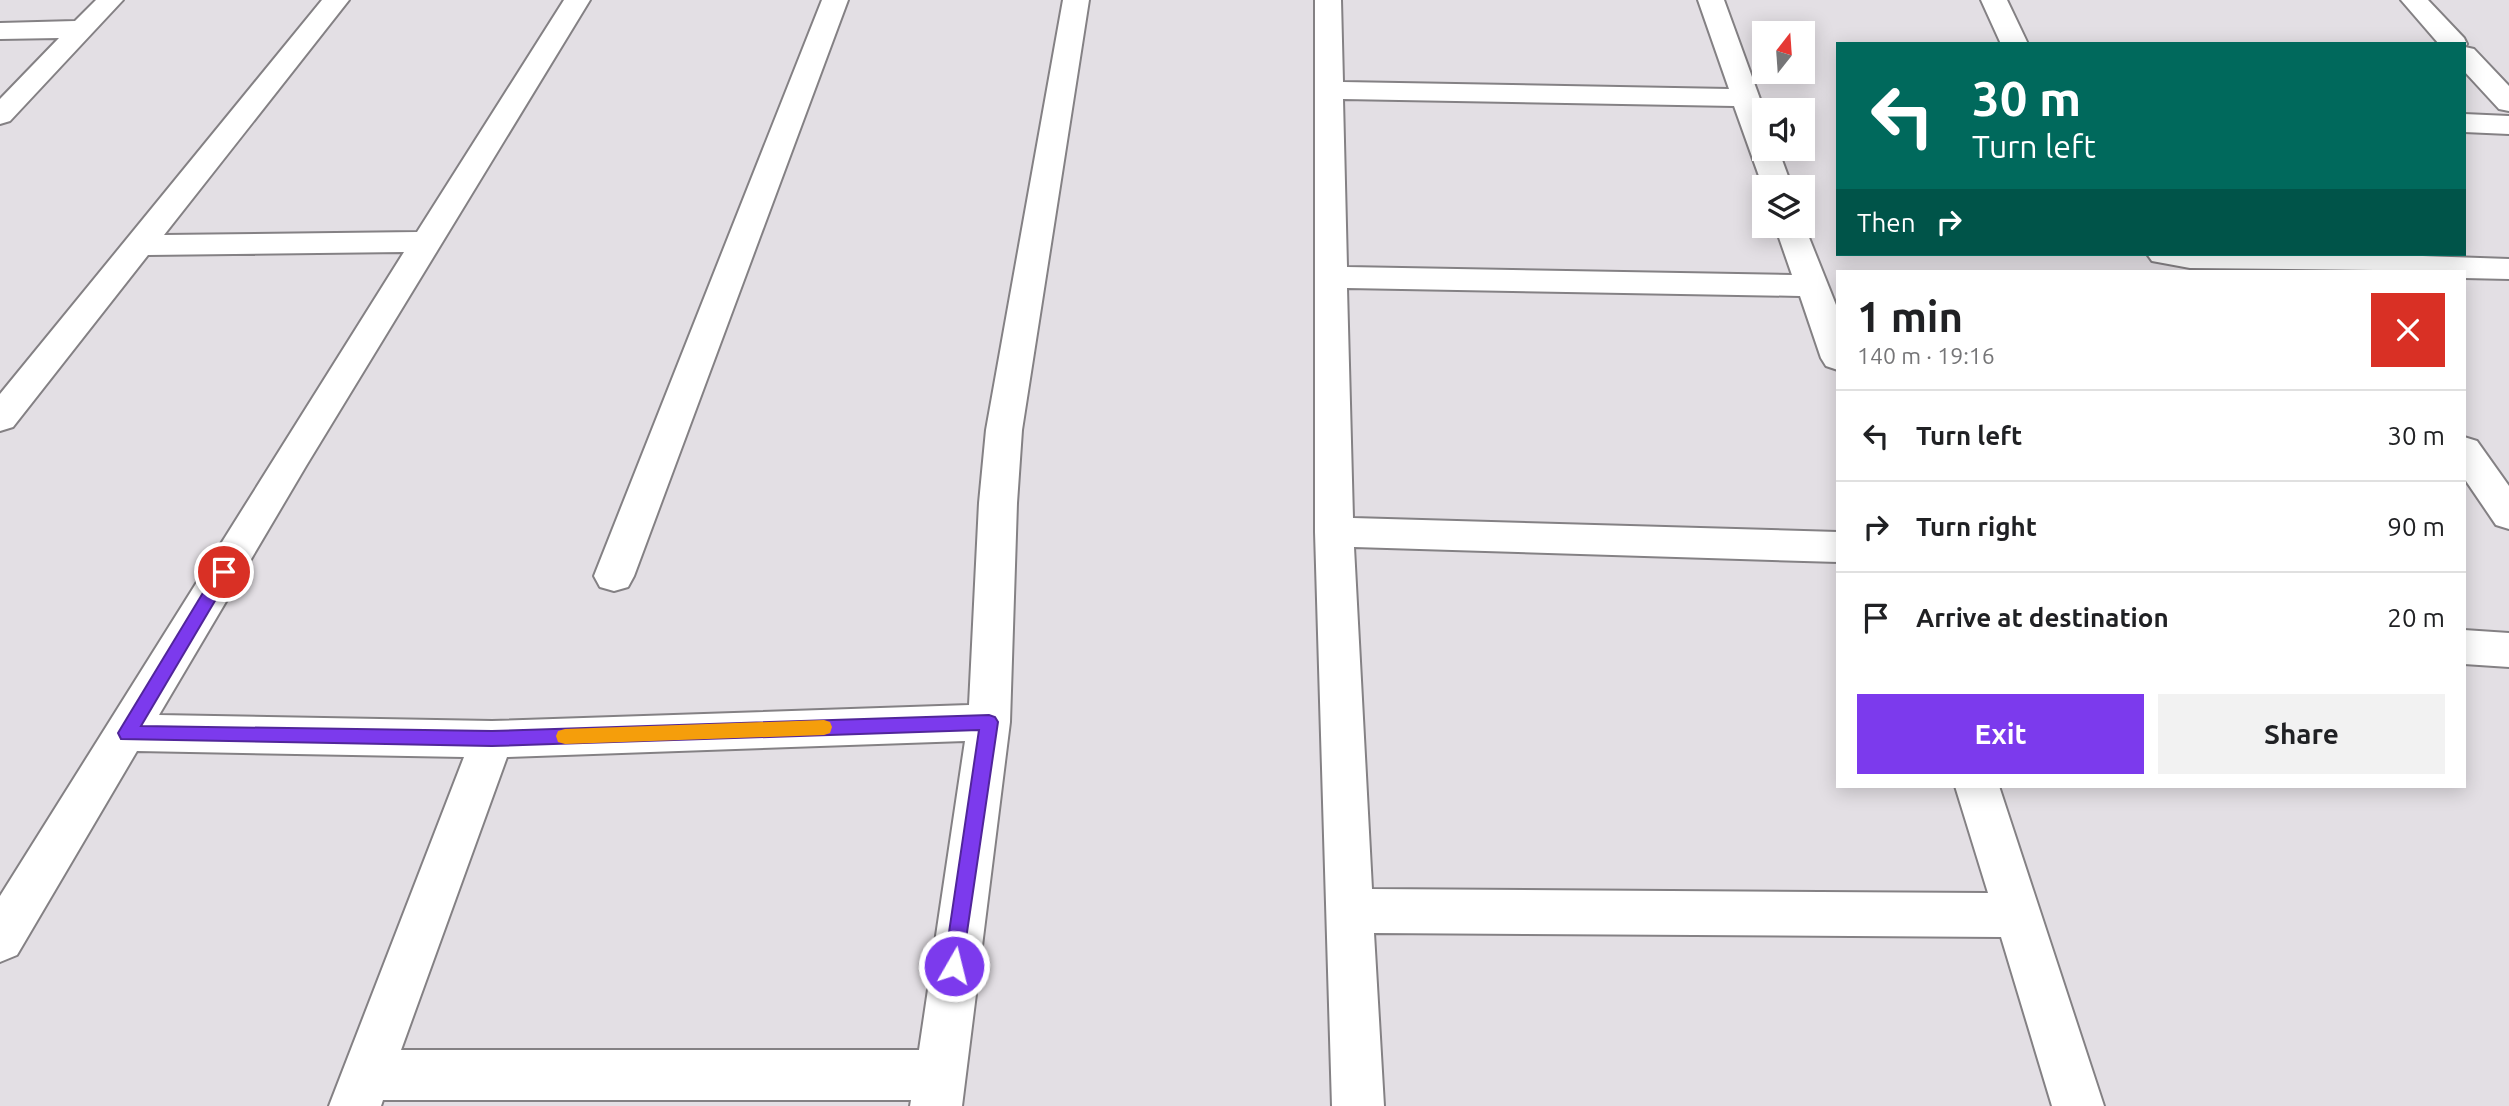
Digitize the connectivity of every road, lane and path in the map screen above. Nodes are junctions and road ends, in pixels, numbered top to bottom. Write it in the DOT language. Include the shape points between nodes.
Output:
graph roads {
  1 [pos="110,0"];
  2 [pos="336,0"];
  3 [pos="577,0"];
  4 [pos="835,0"];
  5 [pos="1076,0"];
  6 [pos="1328,0"];
  7 [pos="1712,0"];
  8 [pos="1994,0"];
  9 [pos="2414,0"];
  10 [pos="82,29"];
  11 [pos="0,31"];
  12 [pos="2014,42"];
  13 [pos="2452,42"];
  14 [pos="2466,56"];
  15 [pos="1330,90"];
  16 [pos="1746,98"];
  17 [pos="2509,103"];
  18 [pos="0,114"];
  19 [pos="2466,123"];
  20 [pos="2509,125"];
  21 [pos="1773,175"];
  22 [pos="1795,238"];
  23 [pos="426,242"];
  24 [pos="141,245"];
  25 [pos="2176,256"];
  26 [pos="2509,269"];
  27 [pos="1331,277"];
  28 [pos="1812,286"];
  29 [pos="1836,352"];
  30 [pos="0,418"];
  31 [pos="2466,452"];
  32 [pos="2504,498"];
  33 [pos="1334,533"];
  34 [pos="1836,547"];
  35 [pos="614,576"];
  36 [pos="2466,647"];
  37 [pos="2509,650"];
  38 [pos="989,722"];
  39 [pos="127,733"];
  40 [pos="492,739"];
  41 [pos="1978,788"];
  42 [pos="1351,911"];
  43 [pos="2017,915"];
  44 [pos="0,939"];
  45 [pos="362,1090"];
  46 [pos="937,1090"];
  47 [pos="1357,1106"];
  48 [pos="2078,1106"];
  1 -- 10 [label="street"];
  2 -- 24 [label="street"];
  3 -- 23 [label="street"];
  4 -- 35 [label="street"];
  5 -- 38 [label="street" via="1004,430 997,495"];
  6 -- 15 [label="street"];
  7 -- 16 [label="street"];
  8 -- 12 [label="street"];
  9 -- 13 [label="street"];
  10 -- 11 [label="street"];
  10 -- 18 [label="street"];
  14 -- 17 [label="street"];
  15 -- 16 [label="street"];
  15 -- 27 [label="street"];
  16 -- 21 [label="street"];
  19 -- 20 [label="street"];
  22 -- 28 [label="street"];
  23 -- 24 [label="street"];
  23 -- 39 [label="street"];
  24 -- 30 [label="street"];
  25 -- 26 [label="street"];
  27 -- 28 [label="street"];
  27 -- 33 [label="street"];
  28 -- 29 [label="street"];
  31 -- 32 [label="street"];
  33 -- 34 [label="street"];
  33 -- 42 [label="street"];
  36 -- 37 [label="street"];
  38 -- 40 [label="street"];
  38 -- 46 [label="street"];
  39 -- 40 [label="street"];
  39 -- 44 [label="street"];
  40 -- 45 [label="street"];
  41 -- 43 [label="street"];
  42 -- 43 [label="street"];
  42 -- 47 [label="street"];
  43 -- 48 [label="street"];
  45 -- 46 [label="street"];
}
